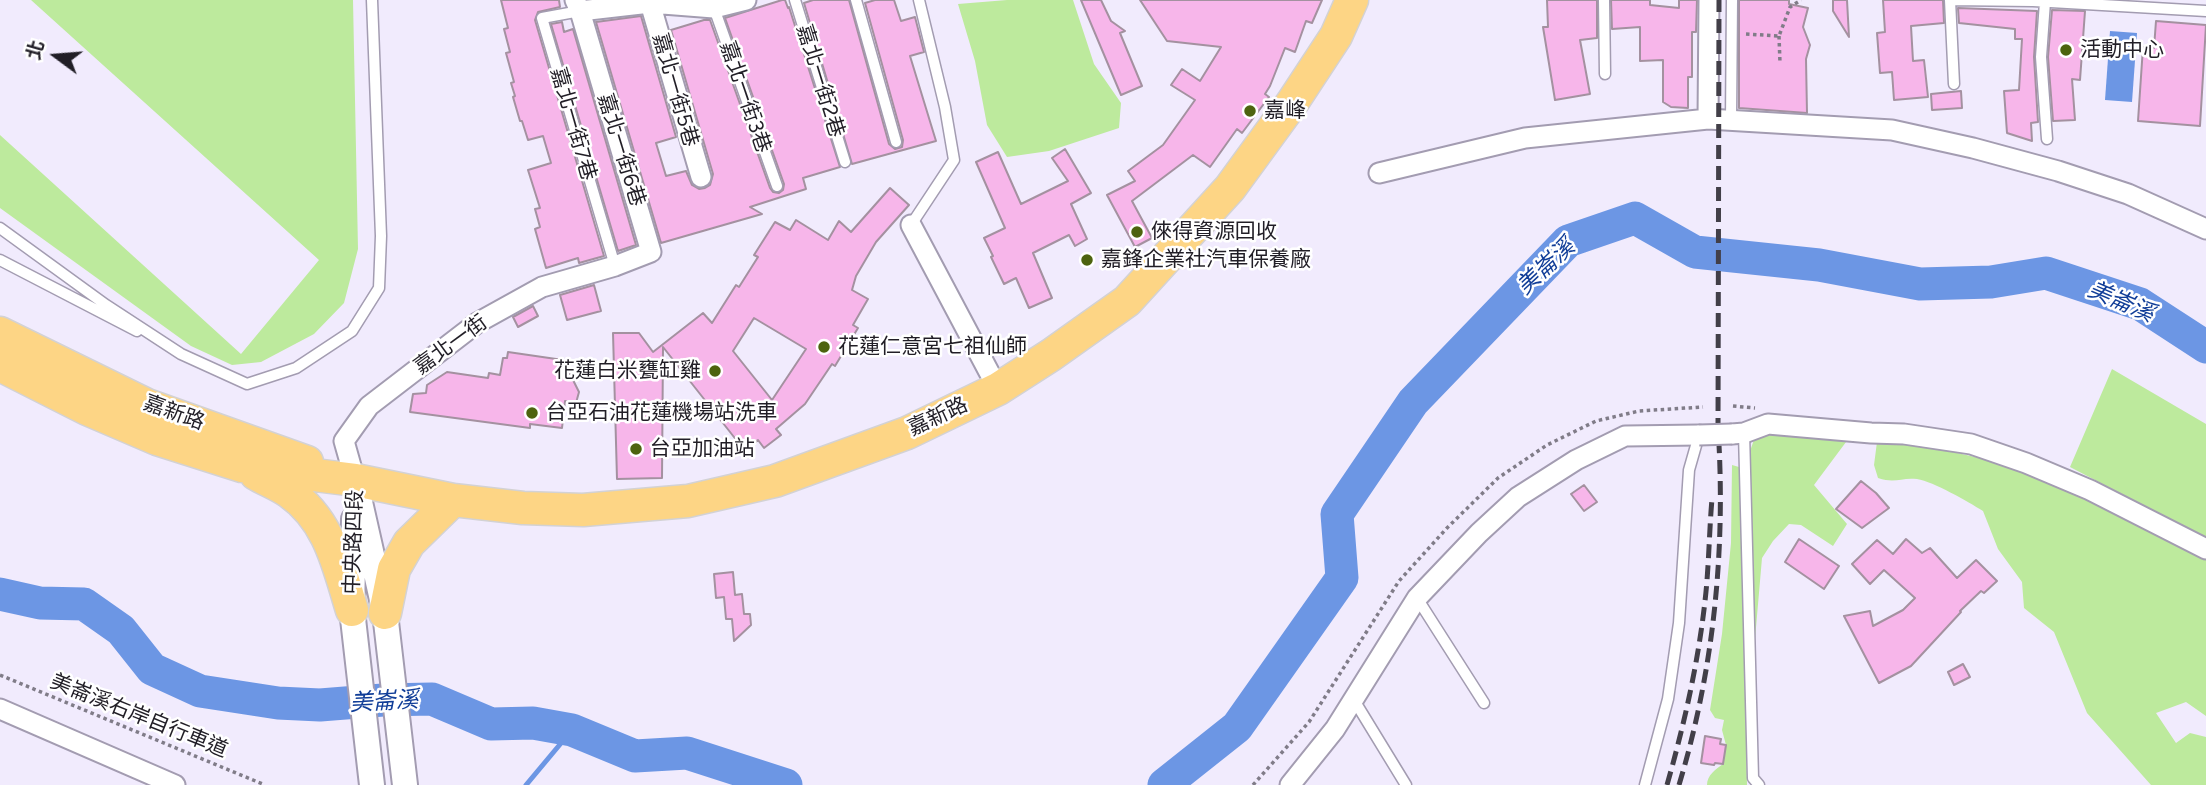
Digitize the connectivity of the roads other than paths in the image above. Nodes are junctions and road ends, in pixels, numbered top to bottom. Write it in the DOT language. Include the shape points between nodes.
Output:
graph roads {
  1 [pos="372,0"];
  2 [pos="745,0"];
  3 [pos="795,0"];
  4 [pos="856,0"];
  5 [pos="919,0"];
  6 [pos="1352,0"];
  7 [pos="1604,0"];
  8 [pos="1709,0"];
  9 [pos="1731,0"];
  10 [pos="1950,0"];
  11 [pos="2033,1"];
  12 [pos="650,2"];
  13 [pos="2045,2"];
  14 [pos="577,5"];
  15 [pos="714,8"];
  16 [pos="2206,11"];
  17 [pos="1605,74"];
  18 [pos="1954,84"];
  19 [pos="1708,119"];
  20 [pos="1731,121"];
  21 [pos="2047,139"];
  22 [pos="896,142"];
  23 [pos="845,162"];
  24 [pos="1380,173"];
  25 [pos="701,177"];
  26 [pos="777,186"];
  27 [pos="911,225"];
  28 [pos="0,228"];
  29 [pos="2206,229"];
  30 [pos="0,260"];
  31 [pos="615,265"];
  32 [pos="0,333"];
  33 [pos="181,354"];
  34 [pos="0,365"];
  35 [pos="998,389"];
  36 [pos="1738,434"];
  37 [pos="1699,435"];
  38 [pos="242,466"];
  39 [pos="355,480"];
  40 [pos="453,500"];
  41 [pos="2206,549"];
  42 [pos="1418,598"];
  43 [pos="352,610"];
  44 [pos="385,613"];
  45 [pos="1354,700"];
  46 [pos="1484,703"];
  47 [pos="0,709"];
  48 [pos="1755,783"];
  49 [pos="175,785"];
  50 [pos="372,785"];
  51 [pos="405,785"];
  52 [pos="1290,785"];
  53 [pos="1406,785"];
  54 [pos="1645,785"];
  1 -- 33 [label="lane" via="379,288 352,331 296,368 247,384"];
  2 -- 15 [label="street"];
  3 -- 23 [label="lane, 嘉北一街2巷"];
  4 -- 22 [label="lane"];
  5 -- 27 [label="lane" via="954,160"];
  6 -- 35 [label="main road, 嘉新路" via="1336,36 1230,188 1127,301"];
  7 -- 17 [label="lane"];
  8 -- 19 [label="street"];
  9 -- 20 [label="lane"];
  10 -- 11 [label="lane"];
  10 -- 18 [label="lane"];
  11 -- 13 [label="lane"];
  12 -- 14 [label="street"];
  12 -- 15 [label="street"];
  12 -- 25 [label="street, 嘉北一街5巷"];
  13 -- 16 [label="lane"];
  13 -- 21 [label="lane" via="2041,57"];
  14 -- 31 [label="lane, 嘉北一街7巷" via="542,18"];
  14 -- 31 [label="street, 嘉北一街6巷" via="652,252"];
  15 -- 26 [label="lane, 嘉北一街3巷"];
  19 -- 20 [label="street"];
  19 -- 24 [label="street" via="1525,138"];
  20 -- 29 [label="street" via="1892,130 1973,148 2128,194"];
  27 -- 35 [label="street"];
  28 -- 33 [label="lane"];
  30 -- 33 [label="lane"];
  31 -- 39 [label="street, 嘉北一街" via="542,287 488,317 369,406 344,441"];
  32 -- 39 [label="main road, 嘉新路" via="147,404"];
  34 -- 38 [label="main road, 嘉新路" via="157,439"];
  35 -- 40 [label="main road, 嘉新路" via="907,432 775,481 688,501 583,510"];
  36 -- 37 [label="street, bridge"];
  36 -- 41 [label="street" via="1768,424 1971,444 2090,490"];
  36 -- 48 [label="lane"];
  37 -- 42 [label="street" via="1625,436 1576,460 1518,497"];
  37 -- 54 [label="lane" via="1689,470 1679,623 1668,699"];
  38 -- 39 [label="main road, 嘉新路"];
  38 -- 43 [label="main road" via="289,493 315,516 332,544"];
  39 -- 40 [label="main road, 嘉新路"];
  39 -- 43 [label="street, 中央路四段"];
  39 -- 44 [label="street, 中央路四段"];
  40 -- 44 [label="main road" via="409,543 394,569"];
  42 -- 45 [label="street"];
  42 -- 46 [label="lane"];
  43 -- 50 [label="street, 中央路四段"];
  44 -- 51 [label="street, 中央路四段"];
  45 -- 52 [label="street"];
  45 -- 53 [label="lane"];
  47 -- 49 [label="street"];
}
